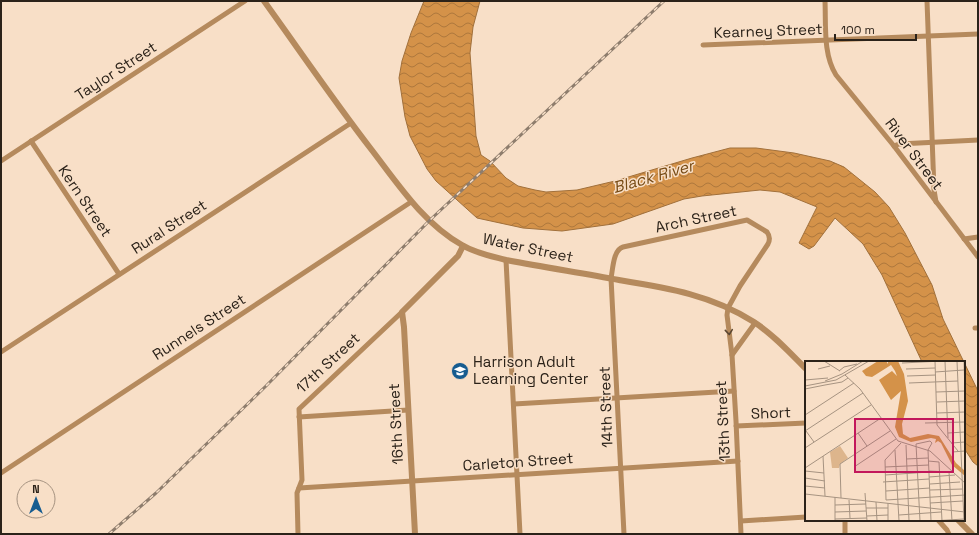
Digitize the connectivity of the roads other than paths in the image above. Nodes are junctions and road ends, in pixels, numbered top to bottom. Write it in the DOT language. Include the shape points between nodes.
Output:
graph roads {
  1 [pos="245,1"];
  2 [pos="264,1"];
  3 [pos="825,1"];
  4 [pos="927,1"];
  5 [pos="978,34"];
  6 [pos="929,37"];
  7 [pos="827,41"];
  8 [pos="704,45"];
  9 [pos="351,123"];
  10 [pos="978,140"];
  11 [pos="31,141"];
  12 [pos="933,142"];
  13 [pos="894,146"];
  14 [pos="1,161"];
  15 [pos="411,202"];
  16 [pos="936,203"];
  17 [pos="978,237"];
  18 [pos="964,239"];
  19 [pos="463,246"];
  20 [pos="978,257"];
  21 [pos="506,260"];
  22 [pos="119,274"];
  23 [pos="611,278"];
  24 [pos="728,308"];
  25 [pos="402,312"];
  26 [pos="755,323"];
  27 [pos="1,352"];
  28 [pos="732,355"];
  29 [pos="805,368"];
  30 [pos="734,391"];
  31 [pos="617,398"];
  32 [pos="514,404"];
  33 [pos="408,410"];
  34 [pos="299,417"];
  35 [pos="805,424"];
  36 [pos="736,426"];
  37 [pos="738,461"];
  38 [pos="620,468"];
  39 [pos="1,473"];
  40 [pos="517,474"];
  41 [pos="412,481"];
  42 [pos="299,488"];
  43 [pos="805,517"];
  44 [pos="741,521"];
  45 [pos="845,521"];
  46 [pos="939,521"];
  47 [pos="959,521"];
  48 [pos="298,534"];
  49 [pos="415,534"];
  50 [pos="520,534"];
  51 [pos="624,534"];
  52 [pos="741,534"];
  53 [pos="846,534"];
  54 [pos="949,534"];
  55 [pos="972,534"];
  1 -- 11 [label="street, Taylor Street"];
  2 -- 9 [label="street, Water Street"];
  3 -- 7 [label="street"];
  4 -- 6 [label="street"];
  5 -- 6 [label="street, Kearney Street"];
  6 -- 7 [label="street, Kearney Street"];
  6 -- 12 [label="street"];
  7 -- 8 [label="street, Kearney Street"];
  7 -- 13 [label="street, River Street" via="830,66"];
  9 -- 15 [label="street, Water Street"];
  9 -- 22 [label="street, Rural Street"];
  10 -- 12 [label="street"];
  11 -- 14 [label="street, Taylor Street"];
  11 -- 22 [label="street, Kern Street"];
  12 -- 13 [label="street"];
  12 -- 16 [label="street"];
  13 -- 16 [label="street, River Street"];
  15 -- 19 [label="street, Water Street" via="445,234"];
  15 -- 39 [label="street, Runnels Street"];
  16 -- 18 [label="street, River Street"];
  17 -- 18 [label="street"];
  18 -- 20 [label="street, River Street"];
  19 -- 21 [label="street, Water Street"];
  19 -- 25 [label="street, 17th Street" via="458,256"];
  21 -- 23 [label="street, Water Street"];
  21 -- 32 [label="street"];
  22 -- 27 [label="street, Rural Street"];
  23 -- 24 [label="street, Water Street" via="694,294"];
  23 -- 24 [label="street, Arch Street" via="619,248 743,220 749,221 767,232 769,241"];
  23 -- 31 [label="street, 14th Street"];
  24 -- 26 [label="street, Water Street"];
  24 -- 28 [label="street, 13th Street, one-way"];
  25 -- 33 [label="street, 16th Street"];
  25 -- 34 [label="street, 17th Street" via="299,409"];
  26 -- 28 [label="street"];
  26 -- 29 [label="street, Water Street" via="776,339"];
  28 -- 30 [label="street, 13th Street"];
  30 -- 31 [label="street"];
  30 -- 36 [label="street, 13th Street"];
  31 -- 32 [label="street"];
  31 -- 38 [label="street, 14th Street"];
  32 -- 40 [label="street"];
  33 -- 34 [label="street"];
  33 -- 41 [label="street, 16th Street"];
  34 -- 42 [label="street, 17th Street" via="302,480"];
  35 -- 36 [label="street, Short"];
  36 -- 37 [label="street, 13th Street"];
  37 -- 38 [label="street, Carleton Street"];
  37 -- 44 [label="street, 13th Street"];
  38 -- 40 [label="street, Carleton Street"];
  38 -- 51 [label="street, 14th Street"];
  40 -- 41 [label="street, Carleton Street"];
  40 -- 50 [label="street"];
  41 -- 42 [label="street, Carleton Street"];
  41 -- 49 [label="street, 16th Street"];
  42 -- 48 [label="street, 17th Street"];
  43 -- 44 [label="street"];
  44 -- 52 [label="street, 13th Street"];
  45 -- 53 [label="street"];
  46 -- 54 [label="street"];
  47 -- 55 [label="street"];
}
